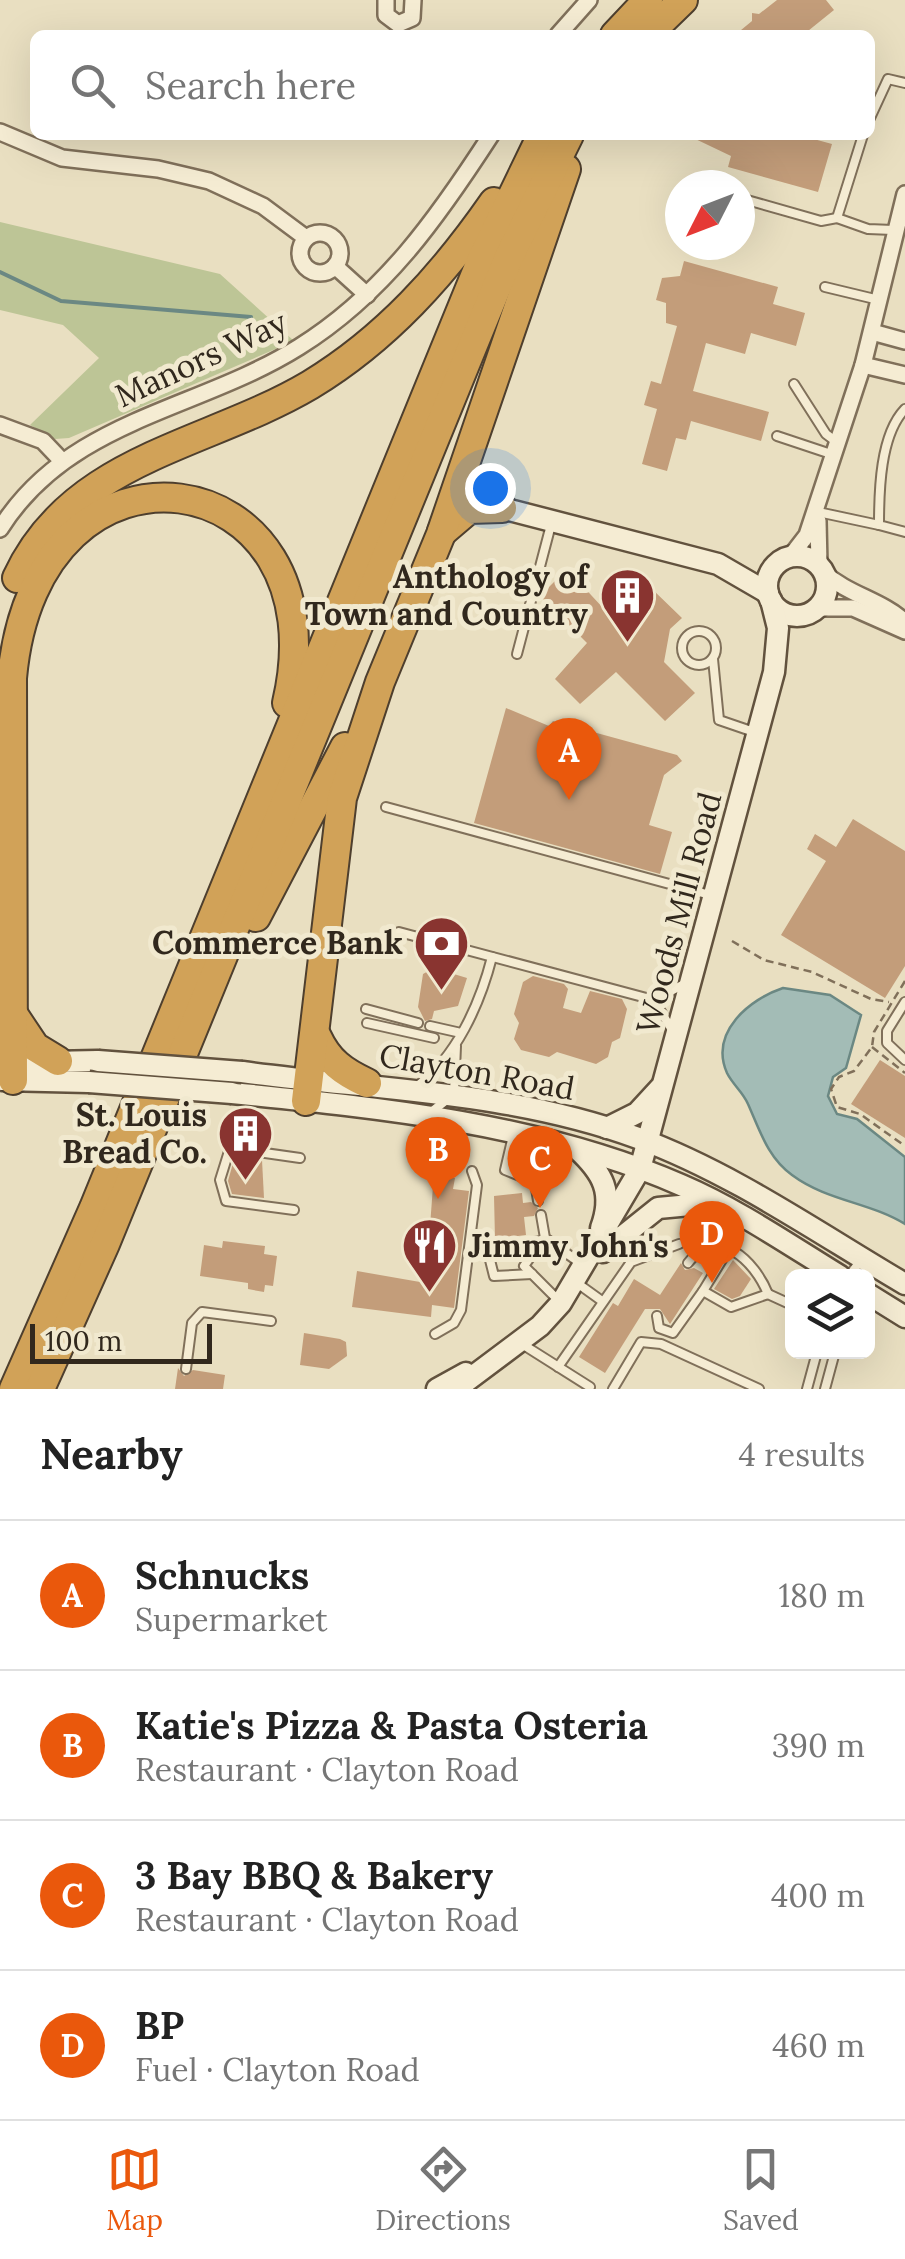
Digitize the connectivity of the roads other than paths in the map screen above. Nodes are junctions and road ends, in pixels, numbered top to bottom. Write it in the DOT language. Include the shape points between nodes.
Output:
graph roads {
  1 [pos="386,0"];
  2 [pos="413,0"];
  3 [pos="589,0"];
  4 [pos="648,0"];
  5 [pos="682,0"];
  6 [pos="562,30"];
  7 [pos="620,30"];
  8 [pos="652,30"];
  9 [pos="905,83"];
  10 [pos="875,107"];
  11 [pos="0,132"];
  12 [pos="488,140"];
  13 [pos="537,140"];
  14 [pos="539,140"];
  15 [pos="567,140"];
  16 [pos="581,140"];
  17 [pos="861,140"];
  18 [pos="905,194"];
  19 [pos="755,202"];
  20 [pos="836,218"];
  21 [pos="893,230"];
  22 [pos="306,238"];
  23 [pos="335,266"];
  24 [pos="824,287"];
  25 [pos="367,294"];
  26 [pos="879,300"];
  27 [pos="872,332"];
  28 [pos="905,341"];
  29 [pos="863,365"];
  30 [pos="905,375"];
  31 [pos="794,384"];
  32 [pos="905,409"];
  33 [pos="0,426"];
  34 [pos="777,436"];
  35 [pos="836,449"];
  36 [pos="469,454"];
  37 [pos="62,460"];
  38 [pos="819,505"];
  39 [pos="502,508"];
  40 [pos="552,522"];
  41 [pos="879,524"];
  42 [pos="0,529"];
  43 [pos="905,532"];
  44 [pos="440,534"];
  45 [pos="786,558"];
  46 [pos="718,564"];
  47 [pos="821,569"];
  48 [pos="770,597"];
  49 [pos="812,611"];
  50 [pos="905,622"];
  51 [pos="905,631"];
  52 [pos="0,635"];
  53 [pos="516,654"];
  54 [pos="713,658"];
  55 [pos="774,672"];
  56 [pos="380,682"];
  57 [pos="758,732"];
  58 [pos="264,790"];
  59 [pos="386,807"];
  60 [pos="714,896"];
  61 [pos="399,932"];
  62 [pos="492,957"];
  63 [pos="694,972"];
  64 [pos="654,1000"];
  65 [pos="905,1002"];
  66 [pos="366,1010"];
  67 [pos="12,1014"];
  68 [pos="368,1022"];
  69 [pos="418,1023"];
  70 [pos="430,1026"];
  71 [pos="461,1033"];
  72 [pos="317,1036"];
  73 [pos="676,1037"];
  74 [pos="434,1038"];
  75 [pos="456,1046"];
  76 [pos="905,1060"];
  77 [pos="58,1061"];
  78 [pos="6,1071"];
  79 [pos="664,1082"];
  80 [pos="367,1083"];
  81 [pos="414,1089"];
  82 [pos="308,1090"];
  83 [pos="454,1094"];
  84 [pos="162,1101"];
  85 [pos="425,1117"];
  86 [pos="462,1124"];
  87 [pos="608,1128"];
  88 [pos="514,1132"];
  89 [pos="649,1142"];
  90 [pos="573,1145"];
  91 [pos="300,1158"];
  92 [pos="418,1162"];
  93 [pos="429,1163"];
  94 [pos="640,1169"];
  95 [pos="472,1171"];
  96 [pos="686,1187"];
  97 [pos="538,1201"];
  98 [pos="722,1204"];
  99 [pos="294,1210"];
  100 [pos="541,1215"];
  101 [pos="606,1233"];
  102 [pos="544,1239"];
  103 [pos="679,1244"];
  104 [pos="728,1250"];
  105 [pos="862,1259"];
  106 [pos="688,1264"];
  107 [pos="829,1269"];
  108 [pos="854,1269"];
  109 [pos="532,1274"];
  110 [pos="581,1274"];
  111 [pos="905,1284"];
  112 [pos="703,1291"];
  113 [pos="768,1294"];
  114 [pos="602,1301"];
  115 [pos="785,1301"];
  116 [pos="562,1303"];
  117 [pos="875,1303"];
  118 [pos="656,1316"];
  119 [pos="905,1317"];
  120 [pos="271,1321"];
  121 [pos="435,1334"];
  122 [pos="510,1347"];
  123 [pos="815,1359"];
  124 [pos="833,1359"];
  125 [pos="558,1367"];
  126 [pos="186,1370"];
  127 [pos="590,1387"];
  128 [pos="14,1389"];
  129 [pos="40,1389"];
  130 [pos="437,1389"];
  131 [pos="456,1389"];
  132 [pos="613,1389"];
  133 [pos="759,1389"];
  134 [pos="807,1389"];
  135 [pos="825,1389"];
  1 -- 2 [label="street" via="386,16 398,24 412,18"];
  3 -- 6 [label="street"];
  4 -- 7 [label="highway"];
  5 -- 8 [label="highway"];
  9 -- 10 [label="lane" via="888,79"];
  11 -- 22 [label="street" via="62,158 208,181 263,206"];
  12 -- 25 [label="street, Manors Way" via="430,227"];
  13 -- 52 [label="highway" via="454,257 374,340 276,404 126,467 78,498 24,563"];
  14 -- 58 [label="highway" via="482,259"];
  15 -- 84 [label="highway" via="509,257"];
  16 -- 36 [label="highway"];
  17 -- 20 [label="lane"];
  18 -- 21 [label="street"];
  19 -- 20 [label="lane" via="820,221"];
  20 -- 21 [label="lane"];
  21 -- 26 [label="street"];
  22 -- 23 [label="street" via="319,232 333,237 339,247"];
  22 -- 23 [label="street" via="300,251 305,266 318,272"];
  23 -- 25 [label="street"];
  24 -- 26 [label="lane"];
  25 -- 37 [label="street, Manors Way" via="277,359 116,428"];
  26 -- 27 [label="street"];
  27 -- 28 [label="street"];
  27 -- 29 [label="street"];
  29 -- 30 [label="street"];
  29 -- 35 [label="street"];
  31 -- 35 [label="lane"];
  32 -- 41 [label="lane" via="879,490"];
  33 -- 37 [label="street" via="43,441"];
  34 -- 35 [label="lane"];
  35 -- 38 [label="street"];
  36 -- 39 [label="highway" via="480,489"];
  36 -- 44 [label="highway"];
  37 -- 42 [label="street, Manors Way"];
  38 -- 41 [label="lane"];
  38 -- 45 [label="street" via="807,534"];
  38 -- 47 [label="street"];
  39 -- 40 [label="main road"];
  39 -- 44 [label="highway" via="469,509"];
  40 -- 46 [label="main road"];
  40 -- 53 [label="lane"];
  41 -- 43 [label="lane"];
  44 -- 56 [label="highway"];
  45 -- 46 [label="main road"];
  45 -- 47 [label="main road" via="806,558"];
  45 -- 48 [label="main road" via="769,578"];
  46 -- 48 [label="main road"];
  47 -- 49 [label="main road" via="827,586"];
  47 -- 50 [label="street"];
  48 -- 49 [label="main road" via="789,615"];
  48 -- 55 [label="main road, Woods Mill Road" via="778,628"];
  49 -- 51 [label="street" via="854,608"];
  49 -- 55 [label="main road, Woods Mill Road"];
  54 -- 54 [label="lane" via="717,648 709,634 699,630 684,638 687,660 703,665"];
  54 -- 57 [label="lane" via="719,720"];
  55 -- 57 [label="main road, Woods Mill Road"];
  56 -- 72 [label="highway" via="342,798"];
  56 -- 84 [label="highway"];
  57 -- 60 [label="main road, Woods Mill Road"];
  58 -- 67 [label="highway" via="296,644 290,595 268,550 229,516 182,500 134,500 87,520 34,584 14,653"];
  58 -- 128 [label="highway"];
  59 -- 60 [label="lane"];
  60 -- 63 [label="main road, Woods Mill Road"];
  61 -- 62 [label="lane"];
  62 -- 64 [label="lane"];
  62 -- 71 [label="lane"];
  63 -- 64 [label="lane"];
  63 -- 73 [label="main road, Woods Mill Road"];
  64 -- 73 [label="lane"];
  65 -- 76 [label="lane" via="886,1043"];
  66 -- 69 [label="lane"];
  67 -- 77 [label="highway" via="35,1047"];
  67 -- 78 [label="highway"];
  68 -- 74 [label="lane"];
  70 -- 71 [label="lane"];
  71 -- 75 [label="lane"];
  72 -- 80 [label="highway" via="326,1056"];
  72 -- 82 [label="highway"];
  73 -- 79 [label="main road, Woods Mill Road"];
  75 -- 81 [label="lane"];
  75 -- 83 [label="lane"];
  77 -- 78 [label="main road, Clayton Road"];
  77 -- 82 [label="main road, Clayton Road, bridge" via="242,1072"];
  78 -- 82 [label="main road, Clayton Road, bridge" via="232,1093"];
  79 -- 87 [label="main road" via="637,1113"];
  79 -- 89 [label="main road, Woods Mill Road"];
  80 -- 81 [label="main road, Clayton Road"];
  80 -- 82 [label="main road, Clayton Road"];
  81 -- 83 [label="main road, Clayton Road"];
  82 -- 85 [label="main road, Clayton Road"];
  83 -- 85 [label="lane"];
  83 -- 87 [label="main road, Clayton Road"];
  84 -- 129 [label="highway"];
  85 -- 86 [label="main road, Clayton Road"];
  85 -- 92 [label="lane"];
  86 -- 88 [label="main road, Clayton Road"];
  86 -- 93 [label="lane" via="436,1138"];
  87 -- 89 [label="main road, Clayton Road"];
  88 -- 90 [label="main road, Clayton Road"];
  88 -- 97 [label="lane" via="505,1170 535,1182"];
  89 -- 94 [label="main road, Woods Mill Road"];
  89 -- 105 [label="main road, Clayton Road" via="730,1180"];
  90 -- 94 [label="main road, Clayton Road"];
  90 -- 110 [label="main road" via="602,1174 608,1196"];
  91 -- 99 [label="lane" via="230,1148 220,1180 226,1201"];
  94 -- 96 [label="main road, Clayton Road"];
  94 -- 101 [label="main road, Woods Mill Road"];
  95 -- 121 [label="lane" via="477,1184 461,1310"];
  96 -- 98 [label="main road, Clayton Road"];
  96 -- 101 [label="main road" via="652,1182"];
  98 -- 107 [label="main road, Clayton Road"];
  98 -- 110 [label="main road" via="658,1208"];
  100 -- 102 [label="lane"];
  101 -- 110 [label="main road"];
  102 -- 109 [label="lane" via="524,1266"];
  102 -- 109 [label="lane" via="488,1252 494,1276"];
  102 -- 110 [label="lane"];
  103 -- 114 [label="lane" via="631,1262"];
  104 -- 106 [label="lane" via="706,1246"];
  104 -- 112 [label="lane"];
  104 -- 113 [label="lane" via="758,1268"];
  105 -- 108 [label="lane"];
  105 -- 111 [label="main road, Clayton Road"];
  109 -- 116 [label="lane"];
  110 -- 114 [label="lane"];
  110 -- 116 [label="main road"];
  112 -- 113 [label="lane" via="731,1307"];
  112 -- 118 [label="lane" via="672,1332 659,1328"];
  113 -- 115 [label="lane"];
  114 -- 125 [label="lane"];
  116 -- 122 [label="main road"];
  117 -- 119 [label="main road"];
  120 -- 126 [label="lane" via="202,1312 192,1322"];
  122 -- 125 [label="lane"];
  122 -- 130 [label="main road"];
  122 -- 131 [label="main road"];
  123 -- 134 [label="lane"];
  124 -- 135 [label="lane"];
  125 -- 127 [label="lane"];
  132 -- 133 [label="lane" via="641,1342 661,1344"];
}
